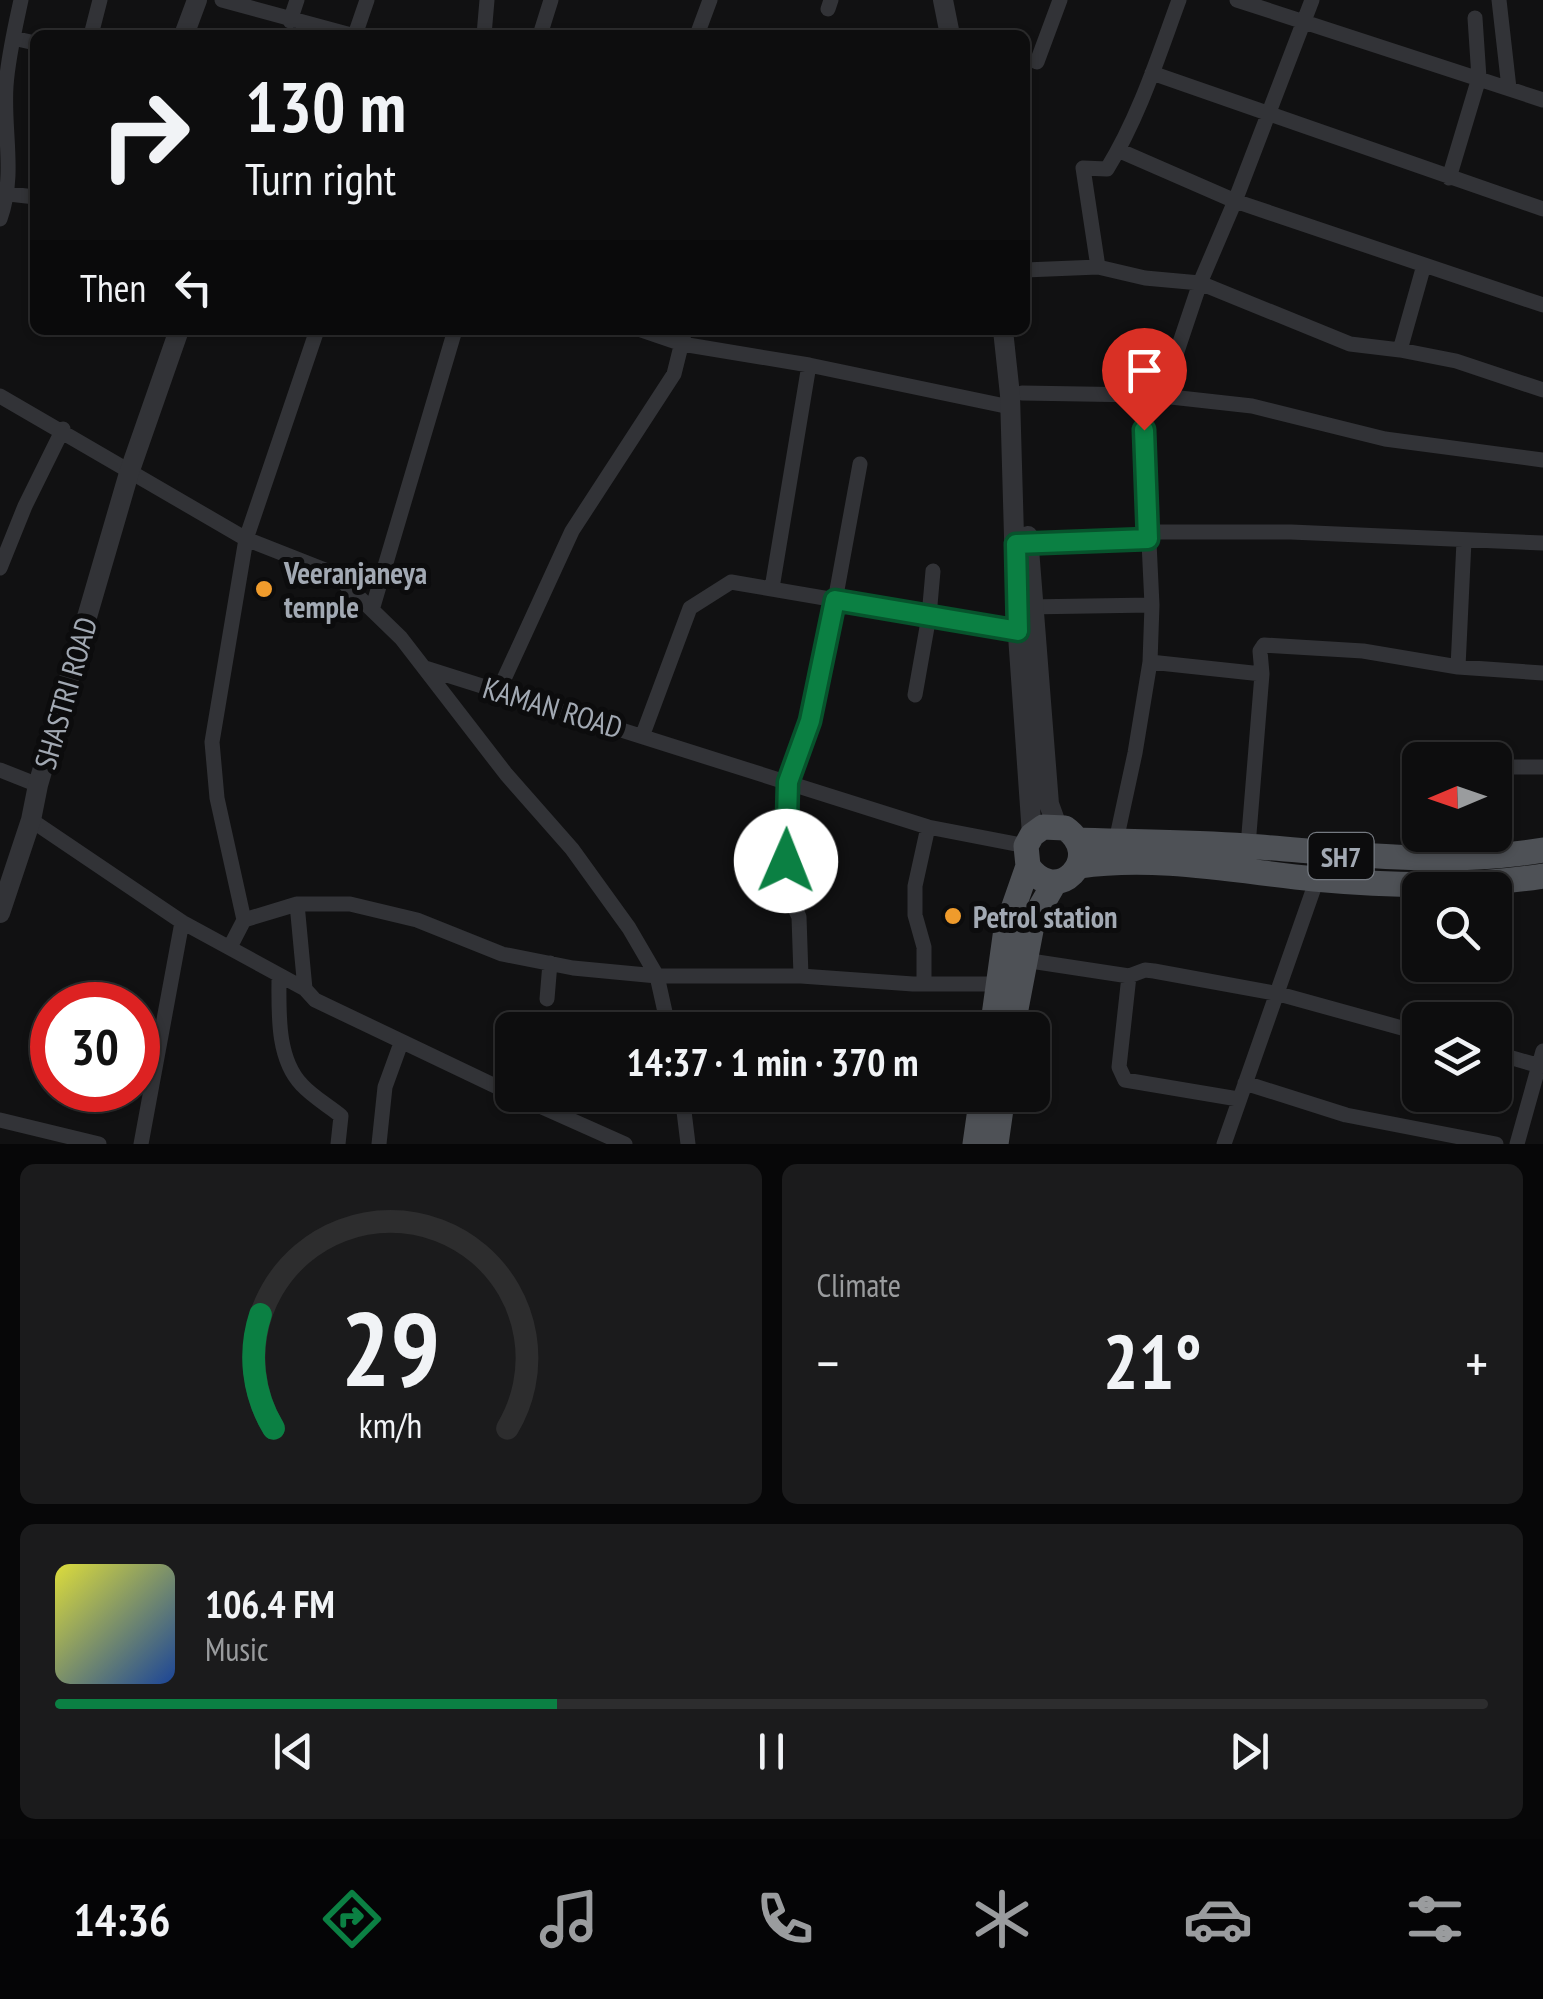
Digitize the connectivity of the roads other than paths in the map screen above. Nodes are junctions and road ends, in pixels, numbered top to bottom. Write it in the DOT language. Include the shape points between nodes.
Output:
graph roads {
  1 [pos="22,0"];
  2 [pos="100,0"];
  3 [pos="197,0"];
  4 [pos="222,0"];
  5 [pos="296,0"];
  6 [pos="368,0"];
  7 [pos="487,0"];
  8 [pos="551,0"];
  9 [pos="710,0"];
  10 [pos="943,0"];
  11 [pos="957,0"];
  12 [pos="1060,0"];
  13 [pos="1180,0"];
  14 [pos="1237,0"];
  15 [pos="1312,0"];
  16 [pos="1499,0"];
  17 [pos="1475,18"];
  18 [pos="1304,22"];
  19 [pos="294,26"];
  20 [pos="92,30"];
  21 [pos="186,30"];
  22 [pos="320,30"];
  23 [pos="355,30"];
  24 [pos="484,30"];
  25 [pos="542,30"];
  26 [pos="699,30"];
  27 [pos="949,30"];
  28 [pos="961,30"];
  29 [pos="12,38"];
  30 [pos="30,42"];
  31 [pos="1037,62"];
  32 [pos="1152,73"];
  33 [pos="1479,78"];
  34 [pos="1509,88"];
  35 [pos="1543,100"];
  36 [pos="1268,116"];
  37 [pos="1118,150"];
  38 [pos="1448,178"];
  39 [pos="9,194"];
  40 [pos="30,197"];
  41 [pos="1236,201"];
  42 [pos="1543,210"];
  43 [pos="0,218"];
  44 [pos="1424,265"];
  45 [pos="1098,268"];
  46 [pos="1030,270"];
  47 [pos="1200,282"];
  48 [pos="1543,305"];
  49 [pos="177,335"];
  50 [pos="314,335"];
  51 [pos="454,335"];
  52 [pos="1004,335"];
  53 [pos="1014,335"];
  54 [pos="684,337"];
  55 [pos="1400,350"];
  56 [pos="809,366"];
  57 [pos="1543,390"];
  58 [pos="1142,395"];
  59 [pos="0,396"];
  60 [pos="1162,396"];
  61 [pos="1016,400"];
  62 [pos="62,430"];
  63 [pos="1543,460"];
  64 [pos="860,464"];
  65 [pos="129,473"];
  66 [pos="1147,536"];
  67 [pos="246,539"];
  68 [pos="1464,542"];
  69 [pos="1022,544"];
  70 [pos="1543,544"];
  71 [pos="0,568"];
  72 [pos="933,571"];
  73 [pos="772,588"];
  74 [pos="835,600"];
  75 [pos="1152,605"];
  76 [pos="1025,607"];
  77 [pos="372,610"];
  78 [pos="930,616"];
  79 [pos="1018,631"];
  80 [pos="1150,662"];
  81 [pos="1458,667"];
  82 [pos="425,668"];
  83 [pos="1543,673"];
  84 [pos="1262,674"];
  85 [pos="499,690"];
  86 [pos="915,695"];
  87 [pos="643,734"];
  88 [pos="1512,767"];
  89 [pos="1543,767"];
  90 [pos="0,770"];
  91 [pos="788,782"];
  92 [pos="38,785"];
  93 [pos="32,820"];
  94 [pos="928,827"];
  95 [pos="1067,833"];
  96 [pos="1116,841"];
  97 [pos="1248,846"];
  98 [pos="1028,849"];
  99 [pos="1543,850"];
  100 [pos="1078,866"];
  101 [pos="1543,876"];
  102 [pos="1318,879"];
  103 [pos="1055,882"];
  104 [pos="298,904"];
  105 [pos="0,913"];
  106 [pos="244,920"];
  107 [pos="182,922"];
  108 [pos="230,947"];
  109 [pos="1024,960"];
  110 [pos="550,963"];
  111 [pos="279,976"];
  112 [pos="656,976"];
  113 [pos="801,976"];
  114 [pos="1129,976"];
  115 [pos="924,984"];
  116 [pos="998,984"];
  117 [pos="305,989"];
  118 [pos="1279,994"];
  119 [pos="547,999"];
  120 [pos="664,1012"];
  121 [pos="994,1012"];
  122 [pos="1015,1012"];
  123 [pos="1402,1027"];
  124 [pos="400,1043"];
  125 [pos="1512,1055"];
  126 [pos="1541,1058"];
  127 [pos="1245,1083"];
  128 [pos="495,1086"];
  129 [pos="1238,1099"];
  130 [pos="554,1112"];
  131 [pos="684,1112"];
  132 [pos="980,1112"];
  133 [pos="1000,1112"];
  134 [pos="0,1120"];
  135 [pos="98,1144"];
  136 [pos="142,1144"];
  137 [pos="338,1144"];
  138 [pos="380,1144"];
  139 [pos="625,1144"];
  140 [pos="688,1144"];
  141 [pos="975,1144"];
  142 [pos="996,1144"];
  143 [pos="1224,1144"];
  144 [pos="1496,1144"];
  145 [pos="1517,1144"];
  1 -- 29 [label="street"];
  2 -- 20 [label="street"];
  3 -- 21 [label="street"];
  4 -- 19 [label="street"];
  5 -- 19 [label="street"];
  6 -- 23 [label="street"];
  7 -- 24 [label="street"];
  8 -- 25 [label="street"];
  9 -- 26 [label="street"];
  10 -- 27 [label="street"];
  11 -- 28 [label="street"];
  12 -- 31 [label="street"];
  13 -- 32 [label="street"];
  14 -- 18 [label="street"];
  15 -- 18 [label="street"];
  16 -- 34 [label="street"];
  17 -- 33 [label="street"];
  18 -- 33 [label="street"];
  18 -- 36 [label="street"];
  19 -- 22 [label="street"];
  29 -- 30 [label="street"];
  29 -- 39 [label="street" via="6,89"];
  32 -- 36 [label="street"];
  32 -- 37 [label="street"];
  33 -- 34 [label="street"];
  33 -- 38 [label="street"];
  34 -- 35 [label="street"];
  36 -- 38 [label="street"];
  36 -- 41 [label="street"];
  37 -- 41 [label="street"];
  37 -- 45 [label="street" via="1104,170 1083,168"];
  38 -- 42 [label="street"];
  39 -- 40 [label="street"];
  39 -- 43 [label="street"];
  41 -- 44 [label="street"];
  41 -- 47 [label="street"];
  44 -- 48 [label="street"];
  44 -- 55 [label="street"];
  45 -- 46 [label="street"];
  45 -- 47 [label="street"];
  47 -- 55 [label="street" via="1350,344"];
  47 -- 60 [label="street"];
  49 -- 65 [label="street, SHASTRI ROAD"];
  50 -- 67 [label="street"];
  51 -- 77 [label="street"];
  52 -- 61 [label="street"];
  53 -- 61 [label="street"];
  54 -- 56 [label="street"];
  54 -- 85 [label="street" via="674,374 572,531"];
  55 -- 57 [label="street"];
  56 -- 61 [label="street"];
  56 -- 73 [label="street"];
  58 -- 60 [label="street"];
  58 -- 61 [label="street"];
  58 -- 66 [label="street"];
  59 -- 62 [label="street"];
  60 -- 63 [label="street" via="1252,406 1385,439"];
  61 -- 69 [label="street"];
  62 -- 65 [label="street"];
  62 -- 71 [label="street"];
  64 -- 74 [label="street"];
  65 -- 67 [label="street"];
  65 -- 92 [label="street, SHASTRI ROAD"];
  66 -- 68 [label="street" via="1291,532"];
  66 -- 69 [label="street"];
  66 -- 75 [label="street"];
  67 -- 77 [label="street" via="335,574"];
  67 -- 106 [label="street" via="212,742"];
  68 -- 70 [label="street"];
  68 -- 81 [label="street"];
  69 -- 76 [label="street"];
  72 -- 78 [label="street"];
  73 -- 74 [label="street"];
  73 -- 87 [label="street" via="731,582 690,608"];
  74 -- 78 [label="street"];
  74 -- 91 [label="street" via="810,721"];
  75 -- 76 [label="street"];
  75 -- 80 [label="street"];
  76 -- 79 [label="street"];
  76 -- 95 [label="street" via="1049,804"];
  77 -- 82 [label="street"];
  78 -- 79 [label="street"];
  78 -- 86 [label="street"];
  79 -- 98 [label="street"];
  80 -- 84 [label="street"];
  80 -- 96 [label="street"];
  81 -- 83 [label="street"];
  81 -- 84 [label="street" via="1363,650 1272,645 1260,651"];
  82 -- 85 [label="street, KAMAN ROAD"];
  82 -- 112 [label="street" via="572,850"];
  84 -- 97 [label="street"];
  85 -- 87 [label="street, KAMAN ROAD"];
  87 -- 91 [label="street, KAMAN ROAD"];
  88 -- 89 [label="street"];
  90 -- 92 [label="street"];
  91 -- 94 [label="street, KAMAN ROAD"];
  91 -- 113 [label="street" via="787,891 799,918"];
  92 -- 93 [label="street, SHASTRI ROAD"];
  93 -- 105 [label="street, SHASTRI ROAD"];
  93 -- 107 [label="street"];
  94 -- 98 [label="street, KAMAN ROAD"];
  94 -- 115 [label="street" via="915,886"];
  95 -- 96 [label="main road, SH7"];
  95 -- 98 [label="main road, SH7" via="1043,827"];
  95 -- 100 [label="main road" via="1082,853"];
  96 -- 97 [label="main road, SH7"];
  97 -- 99 [label="main road, SH7" via="1435,859"];
  98 -- 103 [label="main road" via="1039,878"];
  98 -- 116 [label="main road"];
  100 -- 102 [label="main road, SH7" via="1142,861"];
  100 -- 103 [label="main road"];
  101 -- 102 [label="main road, SH7" via="1434,886"];
  102 -- 118 [label="street"];
  103 -- 109 [label="main road" via="1033,920"];
  104 -- 106 [label="street"];
  104 -- 110 [label="street" via="350,904"];
  104 -- 117 [label="street"];
  106 -- 108 [label="street"];
  107 -- 108 [label="street"];
  107 -- 136 [label="street"];
  108 -- 111 [label="street"];
  109 -- 114 [label="street"];
  109 -- 122 [label="main road"];
  110 -- 112 [label="street"];
  110 -- 119 [label="street"];
  111 -- 117 [label="street"];
  111 -- 137 [label="street" via="280,1031 290,1066 340,1116"];
  112 -- 113 [label="street"];
  112 -- 120 [label="street"];
  113 -- 115 [label="street"];
  114 -- 118 [label="street" via="1145,970"];
  114 -- 129 [label="street" via="1120,1067 1125,1080"];
  115 -- 116 [label="street"];
  116 -- 121 [label="main road"];
  117 -- 124 [label="street" via="314,1000"];
  118 -- 123 [label="street"];
  118 -- 127 [label="street"];
  124 -- 128 [label="street"];
  124 -- 138 [label="street" via="385,1088"];
  125 -- 126 [label="street"];
  126 -- 145 [label="street"];
  127 -- 129 [label="street"];
  127 -- 144 [label="street" via="1346,1115"];
  129 -- 143 [label="street"];
  130 -- 139 [label="street"];
  131 -- 140 [label="street"];
  132 -- 141 [label="main road"];
  133 -- 142 [label="main road"];
  134 -- 135 [label="street"];
}
